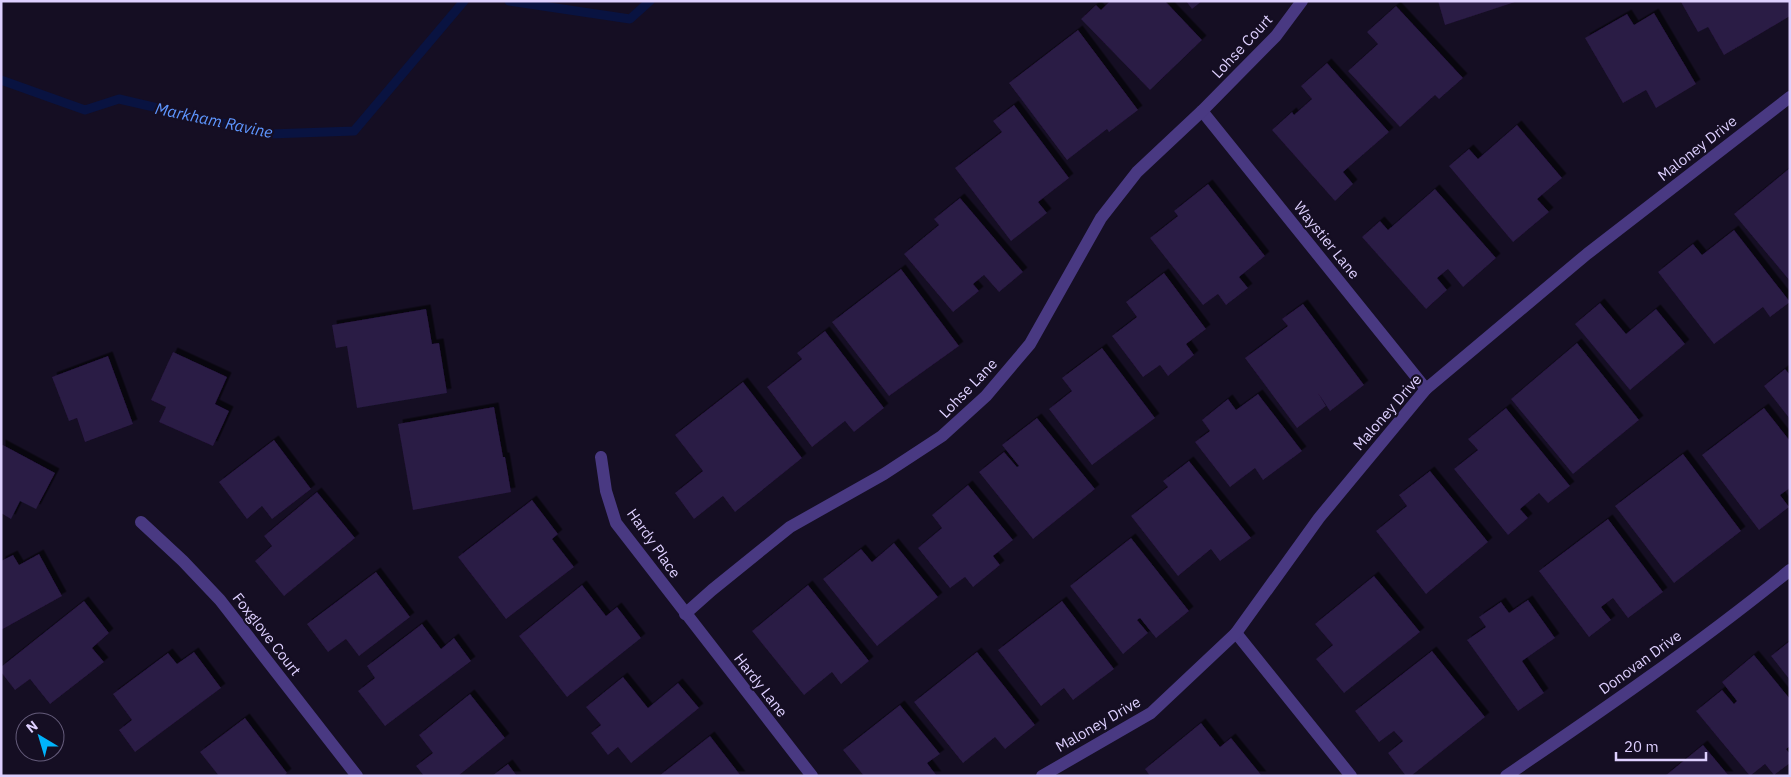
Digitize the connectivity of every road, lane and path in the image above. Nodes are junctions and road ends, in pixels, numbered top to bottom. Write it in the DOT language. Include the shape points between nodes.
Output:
graph roads {
  1 [pos="1302,1"];
  2 [pos="1790,97"];
  3 [pos="1202,111"];
  4 [pos="1426,388"];
  5 [pos="601,457"];
  6 [pos="141,522"];
  7 [pos="1790,570"];
  8 [pos="686,614"];
  9 [pos="1236,633"];
  10 [pos="357,776"];
  11 [pos="812,776"];
  12 [pos="1042,776"];
  13 [pos="1351,776"];
  14 [pos="1506,776"];
  1 -- 3 [label="street, Lohse Court" via="1276,36"];
  2 -- 4 [label="street, Maloney Drive" via="1587,254"];
  3 -- 4 [label="street, Waystier Lane"];
  3 -- 8 [label="street, Lohse Lane" via="1137,172 1101,218 1030,344 986,396 942,436 884,474 790,527"];
  4 -- 9 [label="street, Maloney Drive" via="1319,518"];
  5 -- 8 [label="street, Hardy Place" via="606,492 616,523"];
  6 -- 10 [label="street, Foxglove Court" via="220,600"];
  7 -- 14 [label="street, Donovan Drive" via="1590,719"];
  8 -- 11 [label="street, Hardy Lane"];
  9 -- 12 [label="street, Maloney Drive" via="1151,713"];
  9 -- 13 [label="street"];
}
